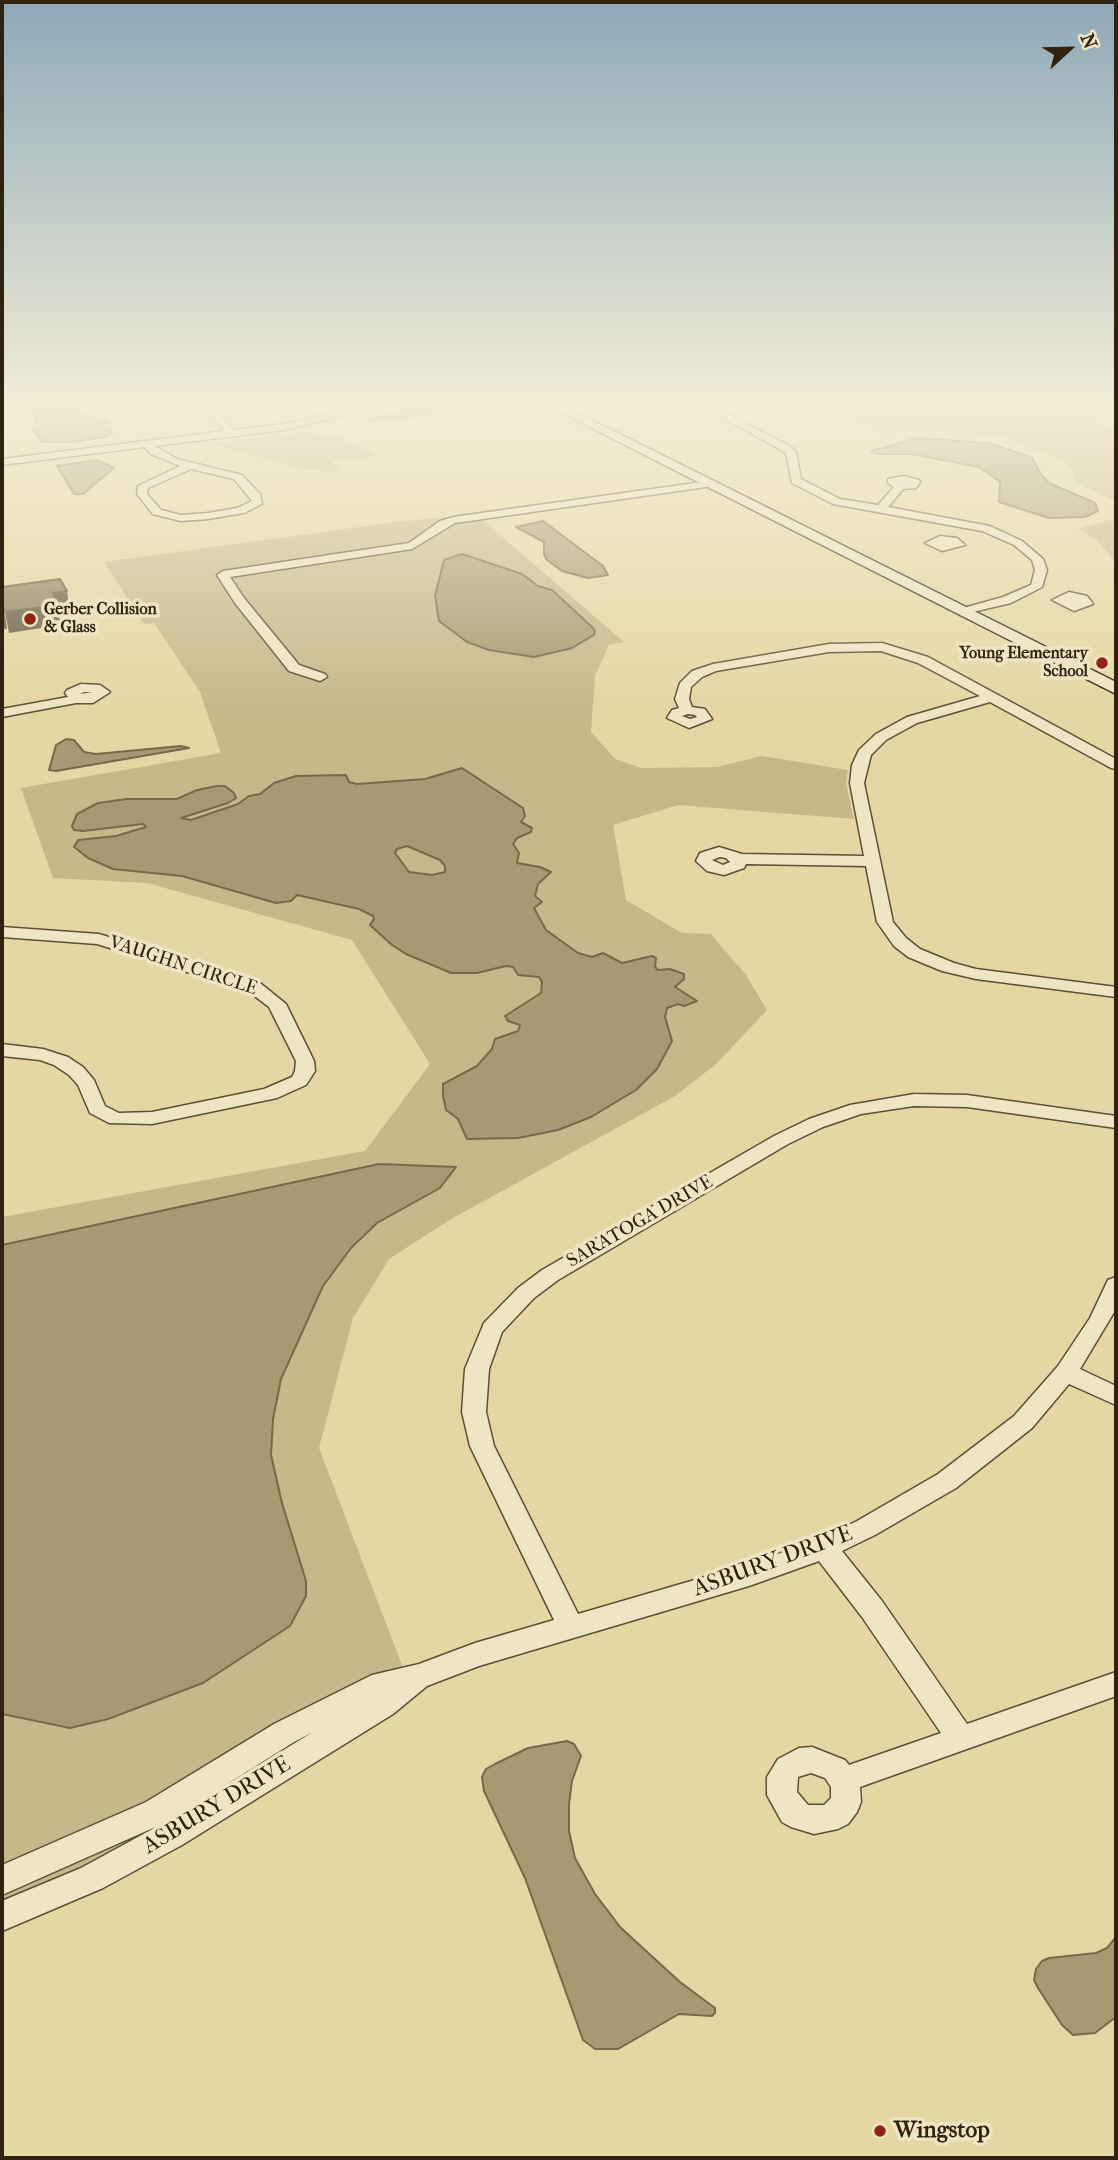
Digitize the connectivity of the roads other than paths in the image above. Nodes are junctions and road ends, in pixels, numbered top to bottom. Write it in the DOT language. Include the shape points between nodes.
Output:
graph roads {
  1 [pos="154,509"];
  2 [pos="244,509"];
  3 [pos="533,509"];
  4 [pos="758,509"];
  5 [pos="874,509"];
  6 [pos="880,510"];
  7 [pos="986,528"];
  8 [pos="953,540"];
  9 [pos="1028,591"];
  10 [pos="1059,599"];
  11 [pos="964,612"];
  12 [pos="320,677"];
  13 [pos="1116,689"];
  14 [pos="992,697"];
  15 [pos="76,699"];
  16 [pos="687,710"];
  17 [pos="2,713"];
  18 [pos="1116,765"];
  19 [pos="738,859"];
  20 [pos="871,862"];
  21 [pos="2,932"];
  22 [pos="1116,992"];
  23 [pos="2,1050"];
  24 [pos="1116,1122"];
  25 [pos="1116,1286"];
  26 [pos="1066,1371"];
  27 [pos="1116,1396"];
  28 [pos="824,1548"];
  29 [pos="571,1627"];
  30 [pos="420,1676"];
  31 [pos="1116,1684"];
  32 [pos="960,1737"];
  33 [pos="843,1780"];
  34 [pos="2,1880"];
  35 [pos="2,1916"];
  1 -- 2 [label="street" via="181,518"];
  3 -- 12 [label="street" via="453,520 412,546 223,575 294,668"];
  4 -- 11 [label="street"];
  5 -- 6 [label="street"];
  6 -- 7 [label="street"];
  7 -- 8 [label="street"];
  7 -- 9 [label="street" via="1018,543 1037,559 1041,570 1036,587"];
  9 -- 10 [label="street"];
  9 -- 11 [label="street"];
  11 -- 13 [label="street"];
  14 -- 16 [label="street" via="913,656 882,647 853,646 697,674 681,694"];
  14 -- 18 [label="street"];
  14 -- 20 [label="street" via="912,720 881,737 864,753 857,776"];
  15 -- 17 [label="street"];
  19 -- 20 [label="street"];
  20 -- 22 [label="street" via="885,922 914,953 976,974"];
  21 -- 23 [label="street, VAUGHN CIRCLE" via="99,939 254,986 276,1004 305,1060 305,1071 299,1081 270,1094 123,1120 97,1109 87,1084 61,1061"];
  24 -- 29 [label="street, SARATOGA DRIVE" via="967,1101 914,1100 857,1110 781,1140 526,1293 492,1329 477,1369 474,1412 482,1446"];
  25 -- 26 [label="street, ASBURY DRIVE"];
  26 -- 27 [label="street"];
  26 -- 28 [label="street, ASBURY DRIVE" via="1023,1422 975,1462 904,1507"];
  28 -- 29 [label="street, ASBURY DRIVE"];
  28 -- 32 [label="street"];
  29 -- 30 [label="street, ASBURY DRIVE"];
  30 -- 34 [label="street, ASBURY DRIVE" via="382,1684 338,1704 157,1812"];
  30 -- 35 [label="street, ASBURY DRIVE" via="383,1705 171,1835 92,1878"];
  31 -- 32 [label="street"];
  32 -- 33 [label="street"];
}
